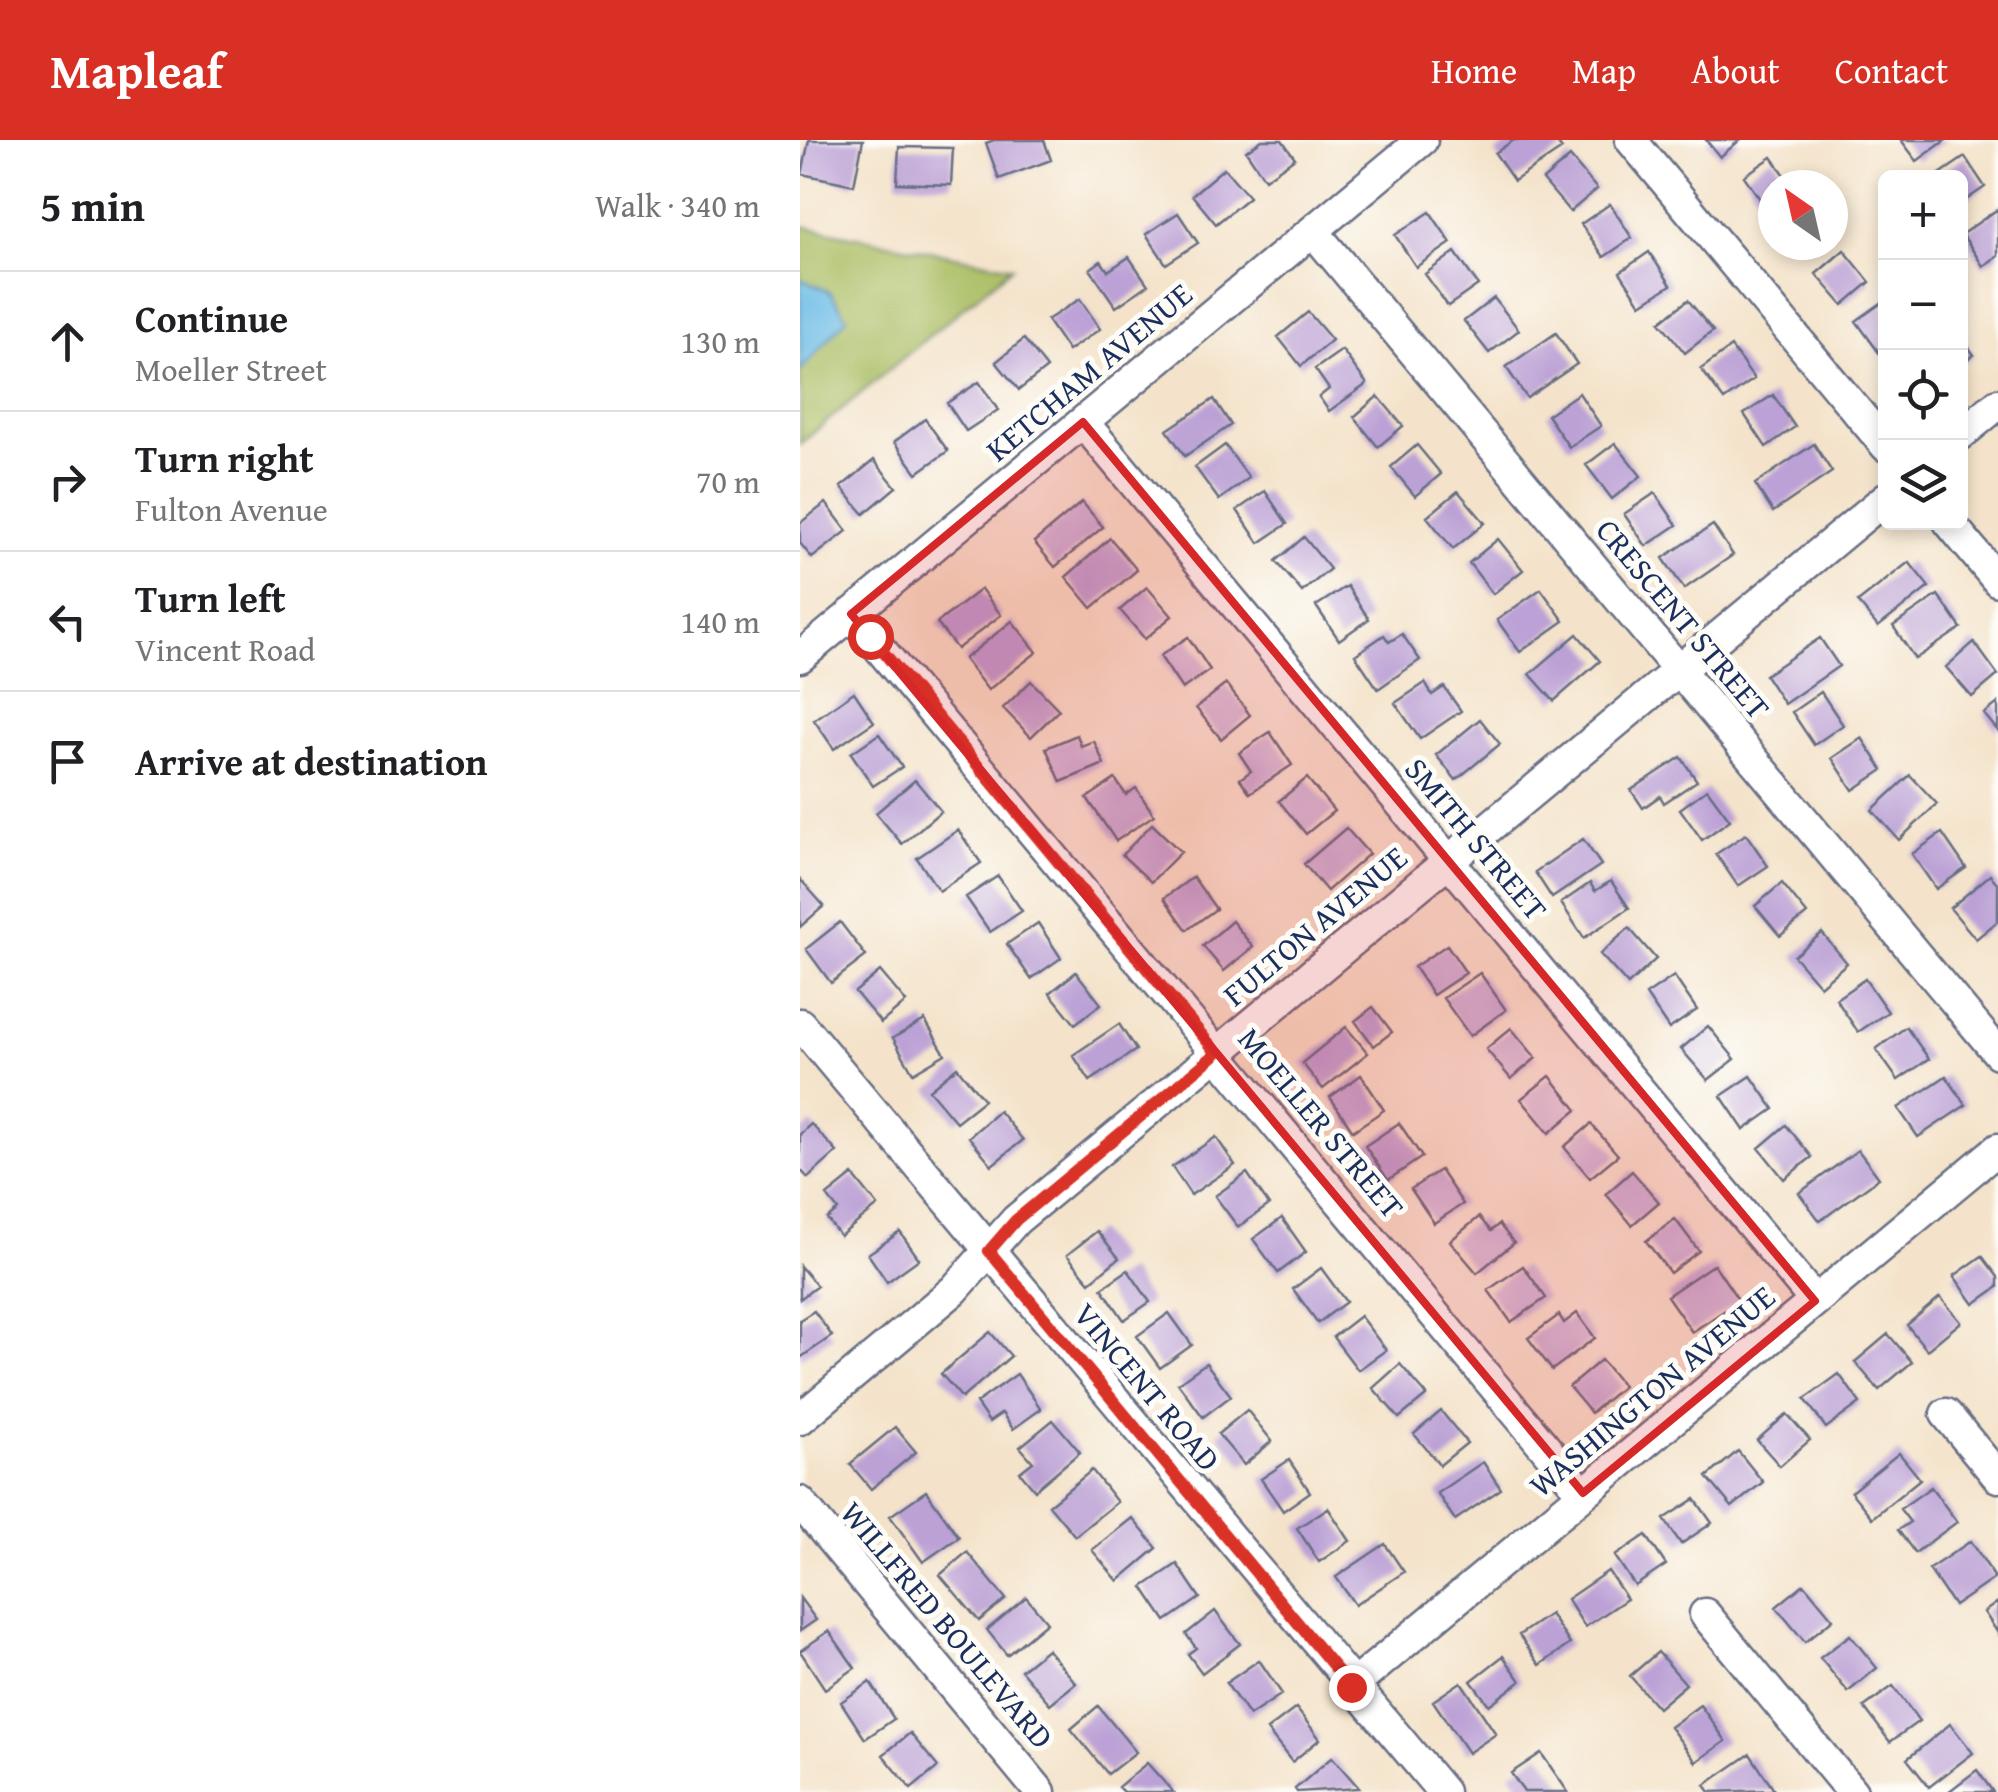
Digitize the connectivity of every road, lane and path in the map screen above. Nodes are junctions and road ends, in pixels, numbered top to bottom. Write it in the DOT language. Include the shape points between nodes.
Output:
graph roads {
  1 [pos="1422,140"];
  2 [pos="1630,140"];
  3 [pos="1313,231"];
  4 [pos="1998,404"];
  5 [pos="1083,422"];
  6 [pos="1968,428"];
  7 [pos="1881,440"];
  8 [pos="1878,505"];
  9 [pos="1956,530"];
  10 [pos="1998,581"];
  11 [pos="852,614"];
  12 [pos="800,657"];
  13 [pos="1680,669"];
  14 [pos="1448,861"];
  15 [pos="800,1024"];
  16 [pos="1998,1052"];
  17 [pos="1217,1053"];
  18 [pos="1998,1150"];
  19 [pos="989,1251"];
  20 [pos="1815,1301"];
  21 [pos="1946,1414"];
  22 [pos="800,1419"];
  23 [pos="1998,1477"];
  24 [pos="1583,1493"];
  25 [pos="800,1502"];
  26 [pos="1705,1614"];
  27 [pos="1351,1687"];
  28 [pos="1040,1792"];
  29 [pos="1443,1792"];
  30 [pos="1852,1792"];
  1 -- 3 [label="street, KETCHAM AVENUE"];
  2 -- 7 [label="street"];
  3 -- 5 [label="street, KETCHAM AVENUE"];
  3 -- 13 [label="street, CRESCENT STREET"];
  4 -- 6 [label="street"];
  5 -- 11 [label="street, KETCHAM AVENUE"];
  5 -- 14 [label="street, SMITH STREET"];
  8 -- 13 [label="street, FULTON AVENUE"];
  9 -- 10 [label="street"];
  11 -- 12 [label="street, KETCHAM AVENUE"];
  11 -- 17 [label="street, MOELLER STREET"];
  13 -- 14 [label="street, FULTON AVENUE"];
  13 -- 16 [label="street, CRESCENT STREET"];
  14 -- 17 [label="street, FULTON AVENUE"];
  14 -- 20 [label="street, SMITH STREET"];
  15 -- 19 [label="street, VINCENT ROAD"];
  17 -- 19 [label="street, FULTON AVENUE" via="1016,1220"];
  17 -- 24 [label="street, MOELLER STREET"];
  18 -- 20 [label="street, WASHINGTON AVENUE"];
  19 -- 22 [label="street, FULTON AVENUE" via="954,1290"];
  19 -- 27 [label="street, VINCENT ROAD"];
  20 -- 24 [label="street, WASHINGTON AVENUE"];
  21 -- 23 [label="street"];
  24 -- 27 [label="street, WASHINGTON AVENUE"];
  25 -- 28 [label="street, WILLFRED BOULEVARD"];
  26 -- 30 [label="street"];
  27 -- 29 [label="street, VINCENT ROAD"];
}
